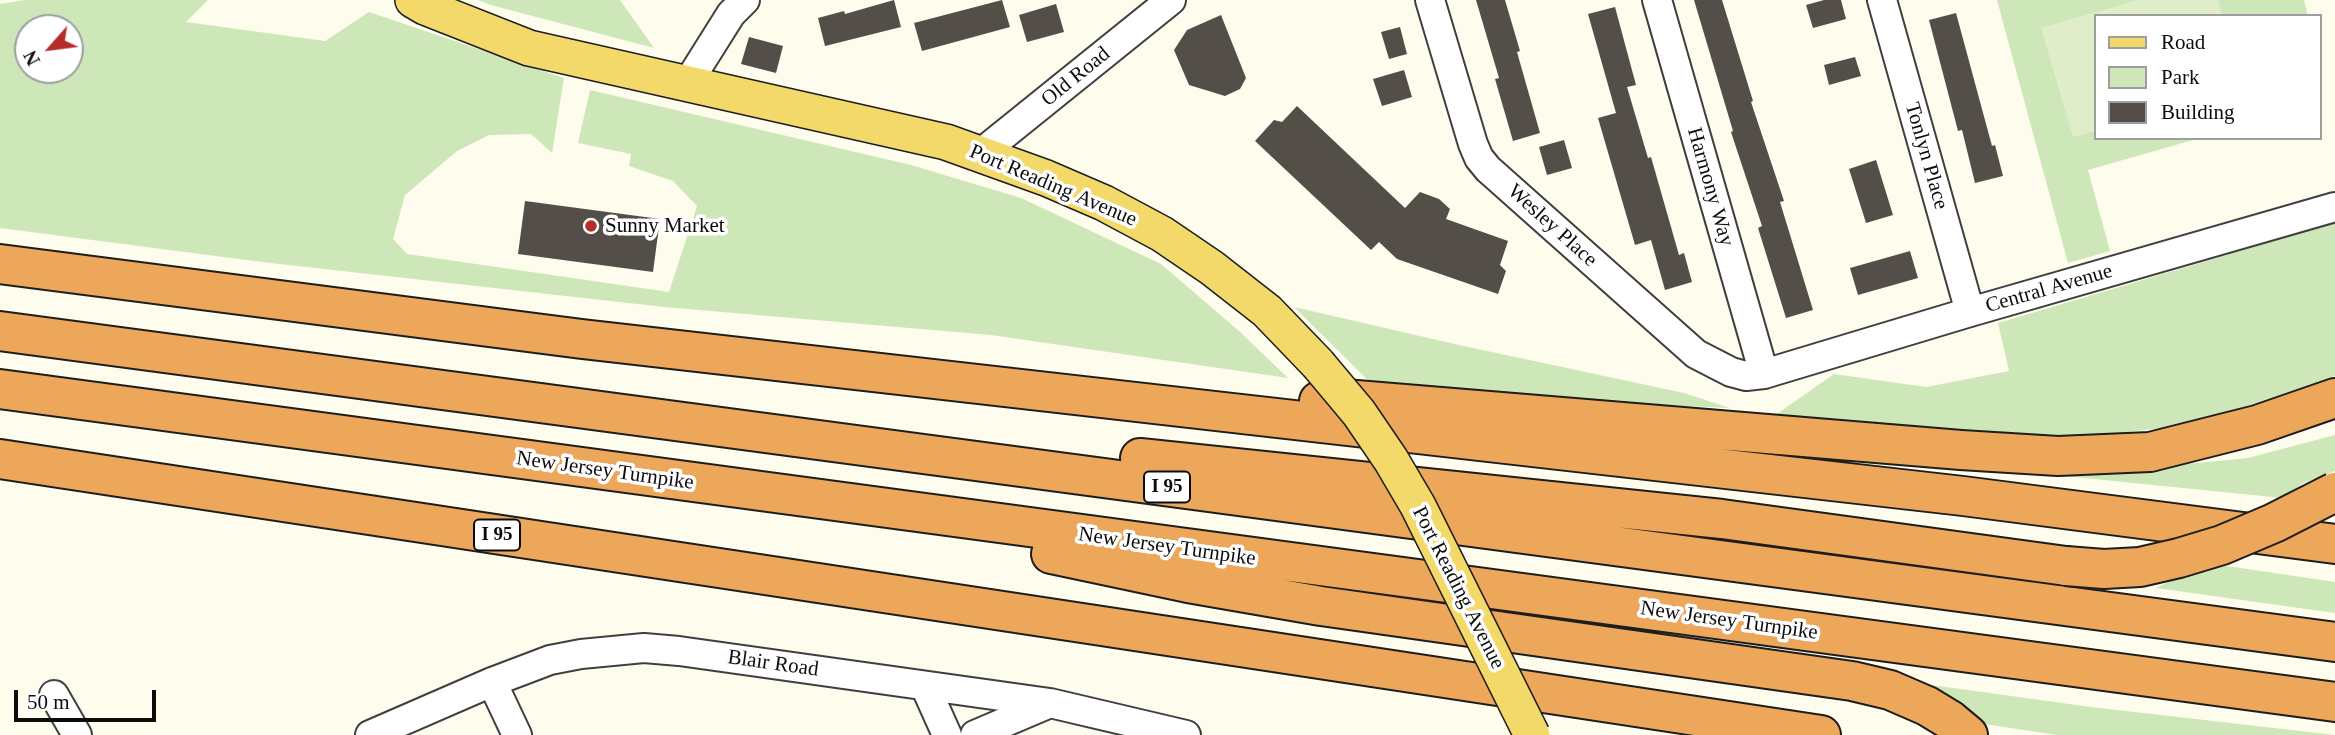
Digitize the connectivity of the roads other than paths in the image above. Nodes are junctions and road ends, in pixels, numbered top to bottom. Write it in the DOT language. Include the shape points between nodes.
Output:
graph roads {
  1 [pos="413,0"];
  2 [pos="745,0"];
  3 [pos="1171,0"];
  4 [pos="1430,0"];
  5 [pos="1657,0"];
  6 [pos="1882,0"];
  7 [pos="687,83"];
  8 [pos="980,154"];
  9 [pos="2335,207"];
  10 [pos="0,264"];
  11 [pos="1970,312"];
  12 [pos="0,331"];
  13 [pos="1763,374"];
  14 [pos="0,390"];
  15 [pos="2335,398"];
  16 [pos="550,404"];
  17 [pos="1258,416"];
  18 [pos="0,459"];
  19 [pos="2335,492"];
  20 [pos="813,499"];
  21 [pos="2335,544"];
  22 [pos="2335,642"];
  23 [pos="1355,665"];
  24 [pos="492,682"];
  25 [pos="925,686"];
  26 [pos="54,695"];
  27 [pos="2335,702"];
  28 [pos="1051,703"];
  29 [pos="77,735"];
  30 [pos="370,735"];
  31 [pos="517,735"];
  32 [pos="947,735"];
  33 [pos="975,735"];
  34 [pos="1186,735"];
  35 [pos="1532,735"];
  36 [pos="1664,735"];
  37 [pos="1821,735"];
  38 [pos="1968,735"];
  1 -- 7 [label="main road, Port Reading Avenue" via="529,48"];
  2 -- 7 [label="street"];
  3 -- 8 [label="street, Old Road"];
  4 -- 13 [label="street, Wesley Place" via="1472,144 1488,169 1696,354 1731,372"];
  5 -- 13 [label="street, Harmony Way"];
  6 -- 11 [label="street, Tonlyn Place"];
  7 -- 8 [label="main road, Port Reading Avenue" via="946,142"];
  8 -- 35 [label="main road, Port Reading Avenue, bridge" via="1104,203 1162,234 1267,311 1318,364 1359,413 1418,506"];
  9 -- 11 [label="street, Central Avenue"];
  10 -- 17 [label="highway" via="582,339"];
  11 -- 13 [label="street, Central Avenue"];
  12 -- 16 [label="highway, I 95"];
  14 -- 20 [label="highway, New Jersey Turnpike"];
  15 -- 17 [label="highway" via="2197,442 2101,456 1961,450 1332,398"];
  16 -- 19 [label="highway, bridge" via="964,440 1722,519 2116,569 2222,545"];
  16 -- 22 [label="highway, I 95"];
  17 -- 21 [label="highway" via="1963,496"];
  18 -- 23 [label="highway, I 95"];
  20 -- 27 [label="highway, New Jersey Turnpike"];
  20 -- 38 [label="highway" via="1188,583 1852,681 1927,706"];
  23 -- 36 [label="highway"];
  23 -- 37 [label="highway, I 95"];
  24 -- 25 [label="street, Blair Road" via="561,658 644,649"];
  24 -- 30 [label="street, Blair Road"];
  24 -- 31 [label="street"];
  25 -- 28 [label="street, Blair Road"];
  25 -- 32 [label="street"];
  26 -- 29 [label="street"];
  28 -- 33 [label="street"];
  28 -- 34 [label="street, Blair Road"];
}
